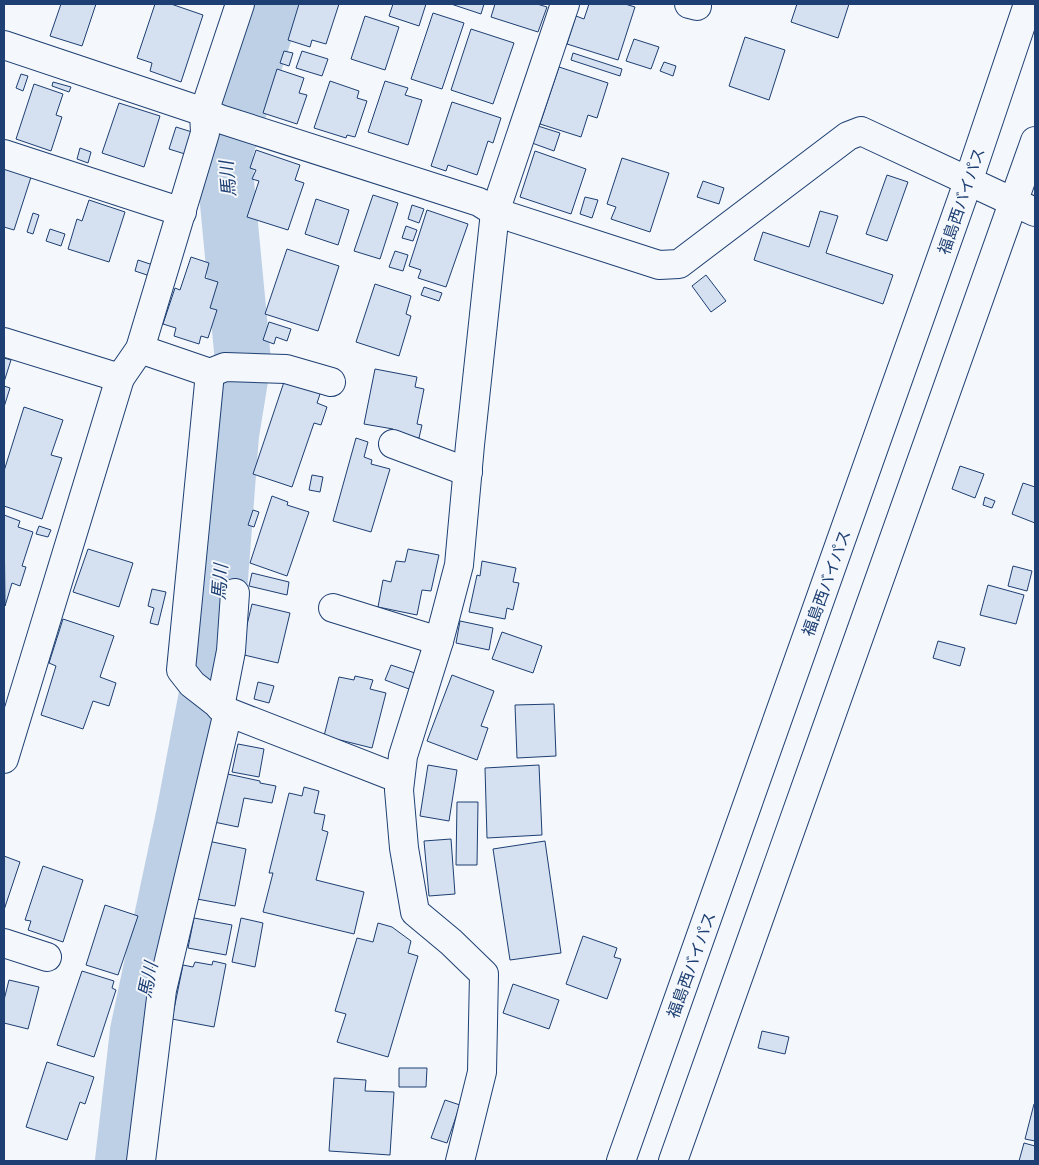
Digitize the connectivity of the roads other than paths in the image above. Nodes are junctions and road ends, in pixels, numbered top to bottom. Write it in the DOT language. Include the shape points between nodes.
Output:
graph roads {
  1 [pos="240,4"];
  2 [pos="565,4"];
  3 [pos="1028,4"];
  4 [pos="4,45"];
  5 [pos="212,116"];
  6 [pos="1035,141"];
  7 [pos="4,154"];
  8 [pos="968,182"];
  9 [pos="1025,206"];
  10 [pos="182,212"];
  11 [pos="495,212"];
  12 [pos="4,342"];
  13 [pos="140,349"];
  14 [pos="218,370"];
  15 [pos="120,378"];
  16 [pos="331,382"];
  17 [pos="393,444"];
  18 [pos="468,472"];
  19 [pos="235,593"];
  20 [pos="333,608"];
  21 [pos="439,642"];
  22 [pos="221,708"];
  23 [pos="4,759"];
  24 [pos="400,779"];
  25 [pos="4,944"];
  26 [pos="47,956"];
  27 [pos="141,1161"];
  28 [pos="460,1161"];
  29 [pos="621,1161"];
  30 [pos="673,1161"];
  1 -- 5 [label="main road"];
  2 -- 11 [label="main road"];
  3 -- 8 [label="main road, 福島西バイパス"];
  4 -- 5 [label="main road"];
  5 -- 10 [label="main road"];
  5 -- 11 [label="main road" via="479,202"];
  6 -- 9 [label="main road"];
  7 -- 10 [label="main road"];
  8 -- 9 [label="main road"];
  8 -- 11 [label="main road" via="861,131 848,136 679,264 659,265"];
  8 -- 29 [label="main road, 福島西バイパス"];
  9 -- 30 [label="main road"];
  10 -- 13 [label="main road"];
  11 -- 18 [label="main road"];
  12 -- 15 [label="main road"];
  13 -- 14 [label="main road"];
  13 -- 15 [label="main road"];
  14 -- 16 [label="main road" via="286,368"];
  14 -- 22 [label="main road" via="181,670 192,684"];
  15 -- 23 [label="main road"];
  17 -- 18 [label="main road"];
  18 -- 21 [label="main road" via="459,565"];
  19 -- 22 [label="main road" via="231,651"];
  20 -- 21 [label="main road"];
  21 -- 24 [label="main road" via="403,756"];
  22 -- 24 [label="main road"];
  22 -- 27 [label="main road" via="162,990"];
  24 -- 28 [label="main road" via="404,848 415,912 484,974 482,1072"];
  25 -- 26 [label="main road"];
}
